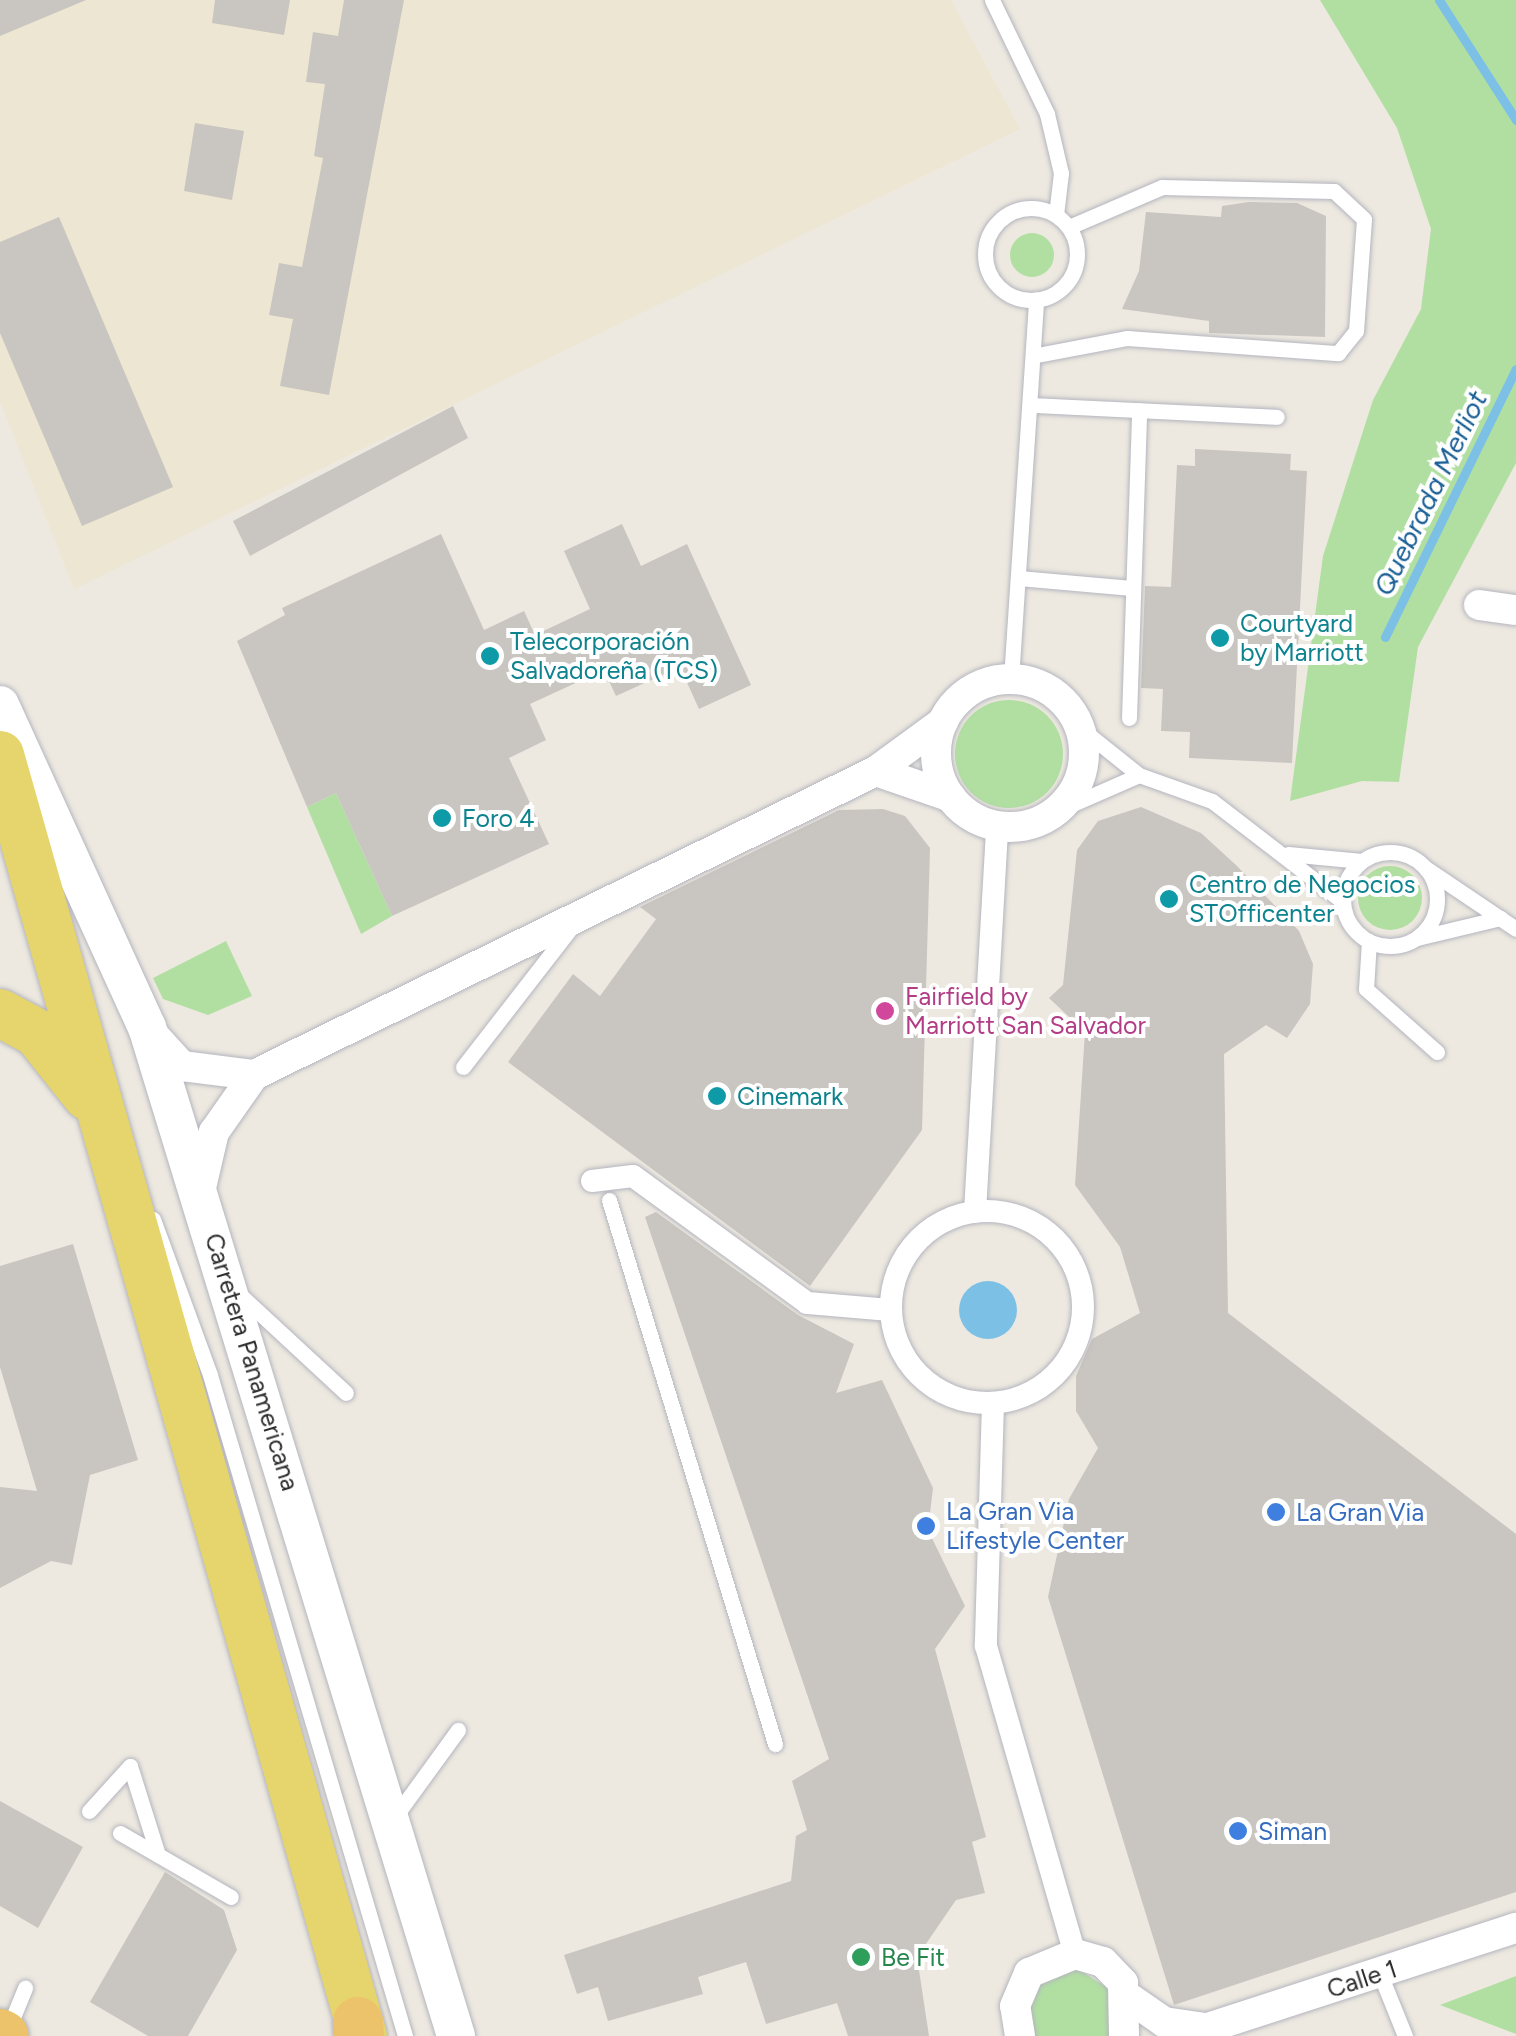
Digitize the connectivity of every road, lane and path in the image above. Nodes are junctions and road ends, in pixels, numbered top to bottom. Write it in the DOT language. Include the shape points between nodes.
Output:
graph roads {
  1 [pos="992,0"];
  2 [pos="1056,215"];
  3 [pos="1068,227"];
  4 [pos="1036,300"];
  5 [pos="1037,355"];
  6 [pos="1033,405"];
  7 [pos="1139,410"];
  8 [pos="1277,417"];
  9 [pos="1018,578"];
  10 [pos="1133,588"];
  11 [pos="1479,605"];
  12 [pos="1516,610"];
  13 [pos="1011,678"];
  14 [pos="0,706"];
  15 [pos="1129,718"];
  16 [pos="943,722"];
  17 [pos="1079,727"];
  18 [pos="0,755"];
  19 [pos="876,771"];
  20 [pos="1139,775"];
  21 [pos="951,797"];
  22 [pos="1050,814"];
  23 [pos="997,825"];
  24 [pos="1285,854"];
  25 [pos="1362,861"];
  26 [pos="1424,867"];
  27 [pos="1343,902"];
  28 [pos="578,918"];
  29 [pos="1501,918"];
  30 [pos="1516,928"];
  31 [pos="1417,938"];
  32 [pos="1369,941"];
  33 [pos="0,1012"];
  34 [pos="147,1027"];
  35 [pos="1437,1052"];
  36 [pos="462,1066"];
  37 [pos="254,1076"];
  38 [pos="109,1141"];
  39 [pos="592,1181"];
  40 [pos="200,1193"];
  41 [pos="609,1200"];
  42 [pos="975,1212"];
  43 [pos="231,1287"];
  44 [pos="891,1310"];
  45 [pos="346,1393"];
  46 [pos="993,1403"];
  47 [pos="458,1730"];
  48 [pos="775,1744"];
  49 [pos="89,1811"];
  50 [pos="388,1826"];
  51 [pos="120,1833"];
  52 [pos="158,1855"];
  53 [pos="231,1897"];
  54 [pos="1516,1928"];
  55 [pos="1075,1954"];
  56 [pos="1380,1974"];
  57 [pos="25,1988"];
  58 [pos="1128,1997"];
  59 [pos="360,2031"];
  60 [pos="1016,2032"];
  61 [pos="1195,2032"];
  62 [pos="3,2035"];
  63 [pos="406,2036"];
  64 [pos="456,2036"];
  65 [pos="1124,2036"];
  66 [pos="1405,2036"];
  1 -- 2 [label="lane" via="1047,114 1061,174"];
  2 -- 3 [label="lane"];
  2 -- 4 [label="lane" via="1013,212 987,244 996,283"];
  3 -- 4 [label="lane" via="1074,271"];
  3 -- 5 [label="lane" via="1162,187 1334,191 1364,219 1356,331 1338,353 1127,338"];
  4 -- 5 [label="lane"];
  5 -- 6 [label="lane"];
  6 -- 7 [label="lane"];
  6 -- 9 [label="lane"];
  7 -- 8 [label="lane"];
  7 -- 10 [label="lane"];
  9 -- 10 [label="lane"];
  9 -- 13 [label="lane"];
  10 -- 15 [label="lane"];
  11 -- 12 [label="street"];
  13 -- 16 [label="street" via="971,690"];
  13 -- 17 [label="street" via="1050,691"];
  14 -- 34 [label="street, Carretera Panamericana"];
  16 -- 19 [label="street"];
  16 -- 21 [label="street" via="937,763"];
  17 -- 20 [label="lane"];
  17 -- 22 [label="street" via="1079,775"];
  18 -- 38 [label="main road"];
  19 -- 21 [label="street"];
  19 -- 28 [label="street"];
  20 -- 22 [label="lane"];
  20 -- 24 [label="lane" via="1200,794"];
  21 -- 23 [label="street"];
  22 -- 23 [label="street"];
  23 -- 42 [label="street"];
  24 -- 25 [label="lane"];
  24 -- 27 [label="lane"];
  25 -- 26 [label="lane" via="1394,852"];
  25 -- 27 [label="lane"];
  26 -- 29 [label="lane"];
  26 -- 31 [label="lane" via="1437,902"];
  27 -- 32 [label="lane"];
  28 -- 36 [label="lane"];
  28 -- 37 [label="street"];
  29 -- 30 [label="lane"];
  29 -- 31 [label="lane"];
  31 -- 32 [label="lane"];
  32 -- 35 [label="lane" via="1366,989"];
  33 -- 38 [label="main road" via="37,1033"];
  34 -- 37 [label="street" via="182,1066"];
  34 -- 40 [label="street, Carretera Panamericana"];
  37 -- 40 [label="street" via="214,1132"];
  38 -- 59 [label="main road"];
  38 -- 63 [label="lane" via="177,1274"];
  39 -- 44 [label="street" via="634,1176 808,1303"];
  40 -- 43 [label="street, Carretera Panamericana"];
  41 -- 48 [label="lane"];
  42 -- 44 [label="street" via="917,1242"];
  42 -- 46 [label="street" via="1043,1230 1074,1266 1082,1298 1075,1345 1057,1373"];
  43 -- 45 [label="lane"];
  43 -- 50 [label="street, Carretera Panamericana"];
  44 -- 46 [label="street" via="902,1353 920,1376 958,1399"];
  46 -- 55 [label="street" via="986,1646"];
  47 -- 50 [label="lane"];
  49 -- 52 [label="lane" via="130,1766"];
  50 -- 64 [label="street, Carretera Panamericana"];
  51 -- 52 [label="lane"];
  52 -- 53 [label="lane"];
  54 -- 56 [label="street, Calle 1"];
  55 -- 58 [label="street, Calle 1" via="1103,1962"];
  55 -- 60 [label="street" via="1029,1973"];
  56 -- 61 [label="street, Calle 1"];
  56 -- 66 [label="lane"];
  57 -- 62 [label="lane"];
  58 -- 61 [label="street, Calle 1" via="1164,2022"];
  58 -- 65 [label="street"];
}
